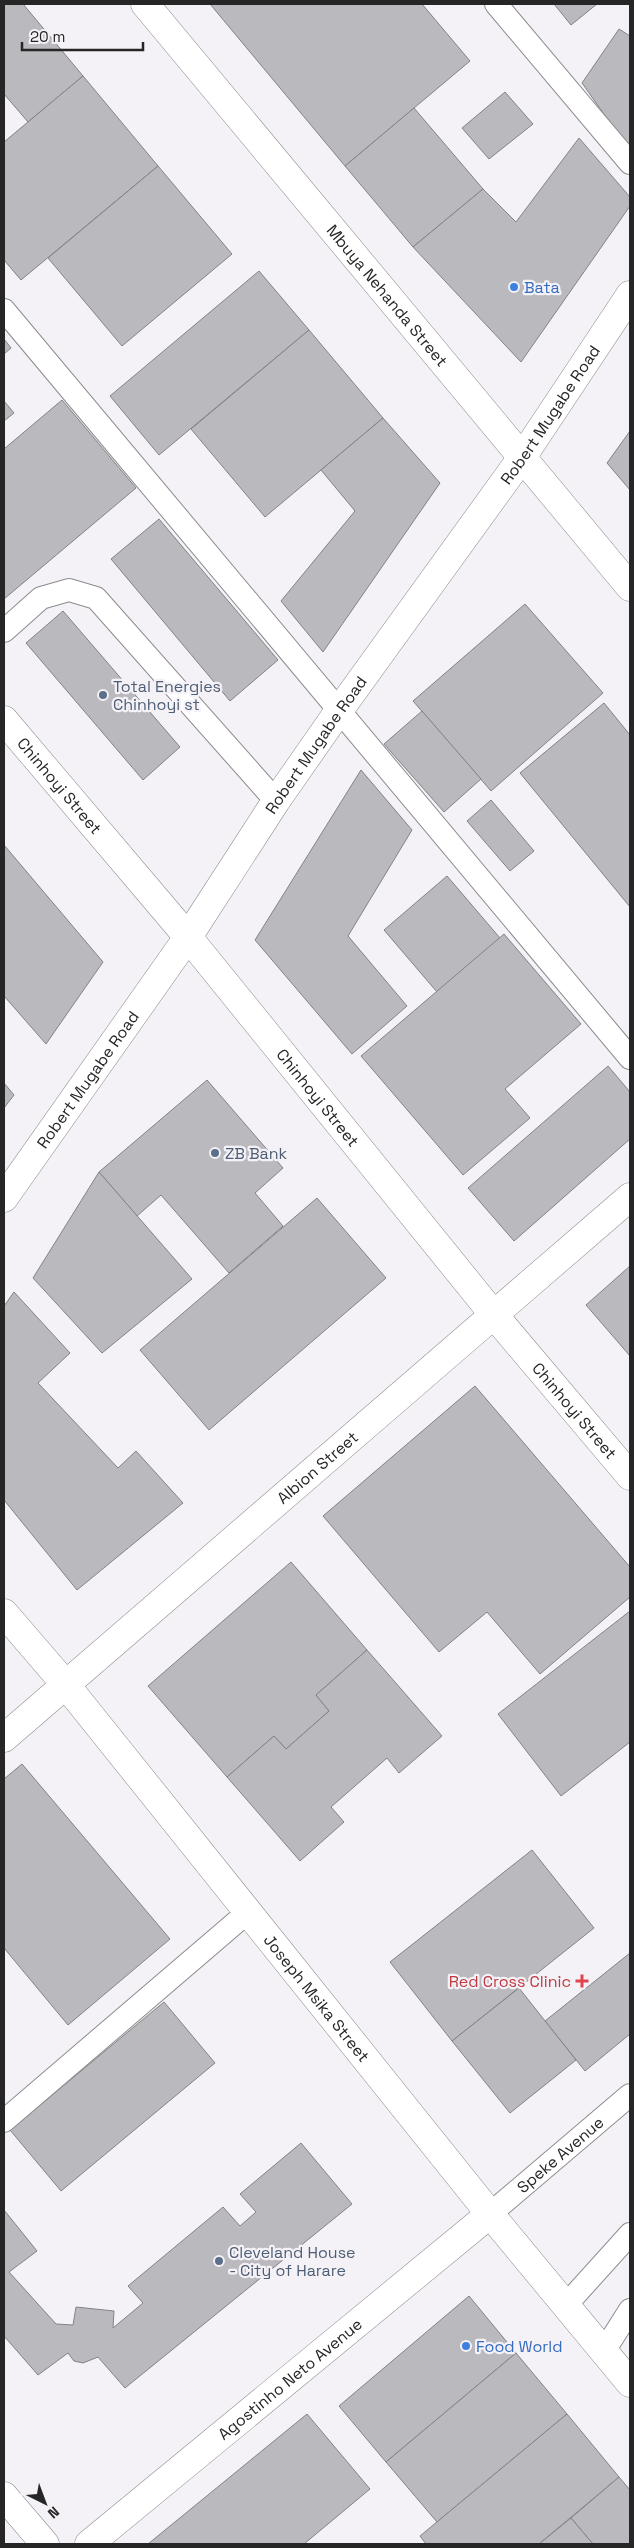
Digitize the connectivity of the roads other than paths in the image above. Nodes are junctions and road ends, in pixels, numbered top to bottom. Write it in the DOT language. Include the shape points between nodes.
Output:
graph roads {
  1 [pos="145,4"];
  2 [pos="496,4"];
  3 [pos="630,163"];
  4 [pos="630,295"];
  5 [pos="4,310"];
  6 [pos="523,456"];
  7 [pos="630,587"];
  8 [pos="4,631"];
  9 [pos="338,712"];
  10 [pos="4,720"];
  11 [pos="276,801"];
  12 [pos="188,937"];
  13 [pos="630,1058"];
  14 [pos="6,1187"];
  15 [pos="630,1197"];
  16 [pos="494,1315"];
  17 [pos="630,1476"];
  18 [pos="4,1613"];
  19 [pos="66,1685"];
  20 [pos="4,1738"];
  21 [pos="248,1912"];
  22 [pos="630,2095"];
  23 [pos="4,2121"];
  24 [pos="490,2214"];
  25 [pos="630,2234"];
  26 [pos="566,2305"];
  27 [pos="630,2310"];
  28 [pos="604,2351"];
  29 [pos="630,2383"];
  30 [pos="4,2496"];
  31 [pos="45,2544"];
  32 [pos="89,2544"];
  1 -- 6 [label="street, Mbuya Nehanda Street"];
  2 -- 3 [label="lane"];
  4 -- 6 [label="street, Robert Mugabe Road"];
  5 -- 9 [label="lane"];
  6 -- 7 [label="street, Mbuya Nehanda Street"];
  6 -- 9 [label="street, Robert Mugabe Road"];
  8 -- 11 [label="lane" via="40,598 69,590 96,598"];
  9 -- 11 [label="street, Robert Mugabe Road"];
  9 -- 13 [label="lane"];
  10 -- 12 [label="street, Chinhoyi Street"];
  11 -- 12 [label="street, Robert Mugabe Road"];
  12 -- 14 [label="street, Robert Mugabe Road"];
  12 -- 16 [label="street, Chinhoyi Street"];
  15 -- 16 [label="street, Albion Street"];
  16 -- 17 [label="street, Chinhoyi Street"];
  16 -- 19 [label="street, Albion Street"];
  18 -- 19 [label="street, Joseph Msika Street"];
  19 -- 20 [label="street, Albion Street"];
  19 -- 21 [label="street, Joseph Msika Street"];
  21 -- 23 [label="lane"];
  21 -- 24 [label="street, Joseph Msika Street"];
  22 -- 24 [label="lane, Speke Avenue"];
  24 -- 26 [label="street, Joseph Msika Street"];
  24 -- 32 [label="street, Agostinho Neto Avenue"];
  25 -- 26 [label="lane"];
  26 -- 28 [label="street, Joseph Msika Street"];
  27 -- 28 [label="lane"];
  28 -- 29 [label="street, Joseph Msika Street"];
  30 -- 31 [label="street"];
}
